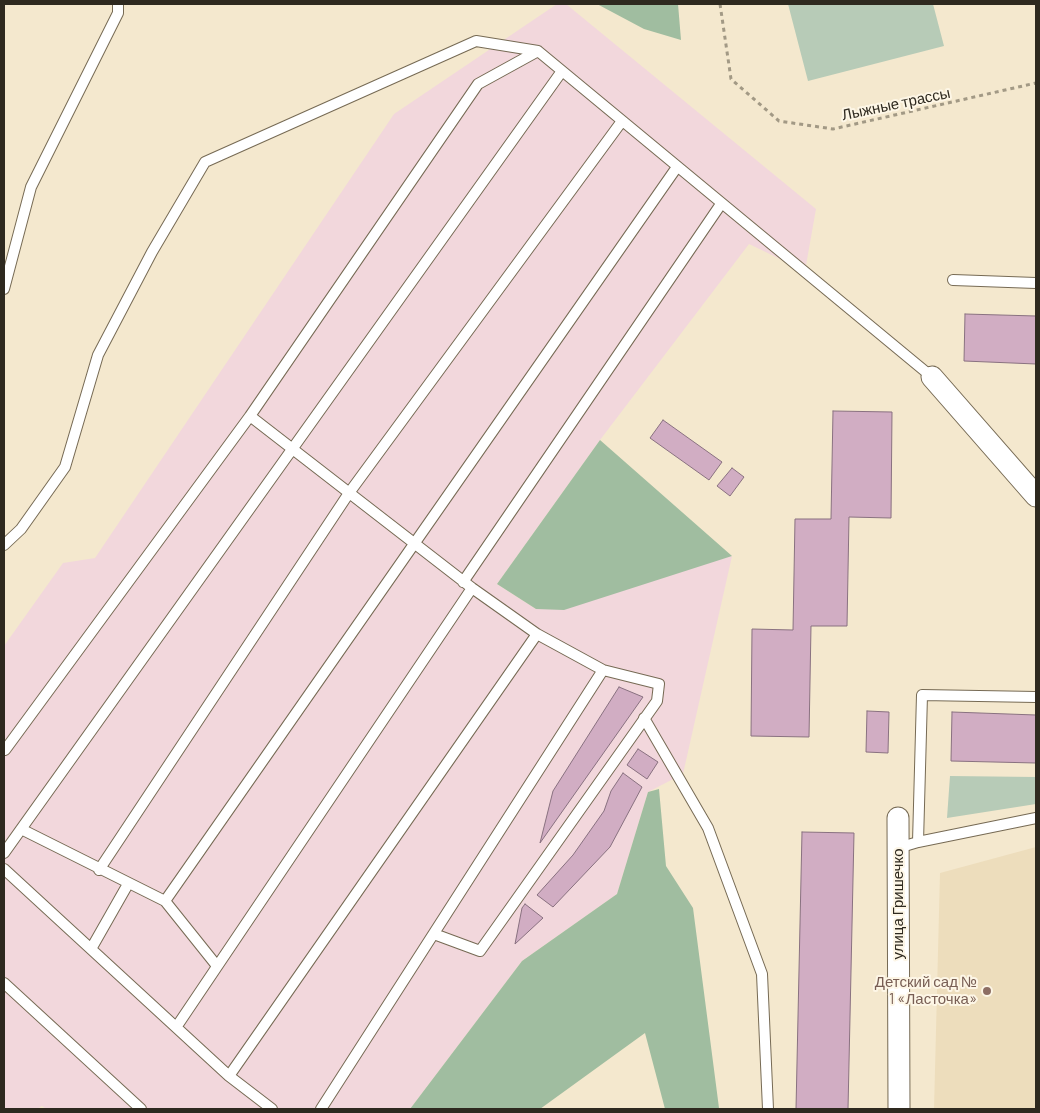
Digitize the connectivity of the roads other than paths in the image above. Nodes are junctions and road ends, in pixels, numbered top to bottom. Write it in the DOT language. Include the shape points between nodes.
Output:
graph roads {
  1 [pos="118,4"];
  2 [pos="538,51"];
  3 [pos="562,71"];
  4 [pos="622,122"];
  5 [pos="677,167"];
  6 [pos="721,204"];
  7 [pos="953,280"];
  8 [pos="1036,282"];
  9 [pos="4,289"];
  10 [pos="932,377"];
  11 [pos="250,416"];
  12 [pos="291,448"];
  13 [pos="349,493"];
  14 [pos="1036,496"];
  15 [pos="414,544"];
  16 [pos="4,545"];
  17 [pos="467,585"];
  18 [pos="538,634"];
  19 [pos="603,670"];
  20 [pos="1036,697"];
  21 [pos="644,718"];
  22 [pos="5,750"];
  23 [pos="898,818"];
  24 [pos="1036,818"];
  25 [pos="21,829"];
  26 [pos="918,842"];
  27 [pos="898,848"];
  28 [pos="4,853"];
  29 [pos="4,869"];
  30 [pos="99,870"];
  31 [pos="128,884"];
  32 [pos="165,901"];
  33 [pos="434,934"];
  34 [pos="92,949"];
  35 [pos="217,966"];
  36 [pos="4,983"];
  37 [pos="176,1026"];
  38 [pos="229,1076"];
  39 [pos="141,1109"];
  40 [pos="272,1109"];
  41 [pos="321,1109"];
  42 [pos="768,1109"];
  43 [pos="899,1109"];
  1 -- 9 [label="lane" via="118,13 31,187"];
  2 -- 3 [label="lane"];
  2 -- 11 [label="lane" via="478,84"];
  2 -- 16 [label="lane" via="476,41 205,162 98,354 64,467 22,528"];
  3 -- 4 [label="lane"];
  3 -- 12 [label="lane"];
  4 -- 5 [label="lane"];
  4 -- 13 [label="lane"];
  5 -- 6 [label="lane"];
  5 -- 15 [label="lane"];
  6 -- 10 [label="lane"];
  6 -- 17 [label="lane"];
  7 -- 8 [label="lane"];
  10 -- 14 [label="street"];
  11 -- 12 [label="lane"];
  11 -- 22 [label="lane"];
  12 -- 13 [label="lane"];
  12 -- 25 [label="lane"];
  13 -- 15 [label="lane"];
  13 -- 30 [label="lane"];
  15 -- 17 [label="lane"];
  15 -- 32 [label="lane"];
  17 -- 18 [label="lane"];
  17 -- 35 [label="lane"];
  18 -- 19 [label="lane"];
  18 -- 38 [label="lane"];
  19 -- 21 [label="lane" via="659,684 658,701"];
  19 -- 33 [label="lane"];
  20 -- 26 [label="lane" via="922,695"];
  21 -- 33 [label="lane" via="480,951"];
  21 -- 42 [label="lane" via="708,828 762,974"];
  23 -- 27 [label="street, улица Гришечко"];
  24 -- 26 [label="lane"];
  25 -- 28 [label="lane"];
  25 -- 30 [label="lane"];
  26 -- 27 [label="lane"];
  27 -- 43 [label="street, улица Гришечко"];
  29 -- 34 [label="lane"];
  30 -- 31 [label="lane"];
  31 -- 32 [label="lane"];
  31 -- 34 [label="lane"];
  32 -- 35 [label="lane"];
  33 -- 41 [label="lane"];
  34 -- 37 [label="lane"];
  35 -- 37 [label="lane"];
  36 -- 39 [label="lane"];
  37 -- 38 [label="lane"];
  38 -- 40 [label="lane"];
}
